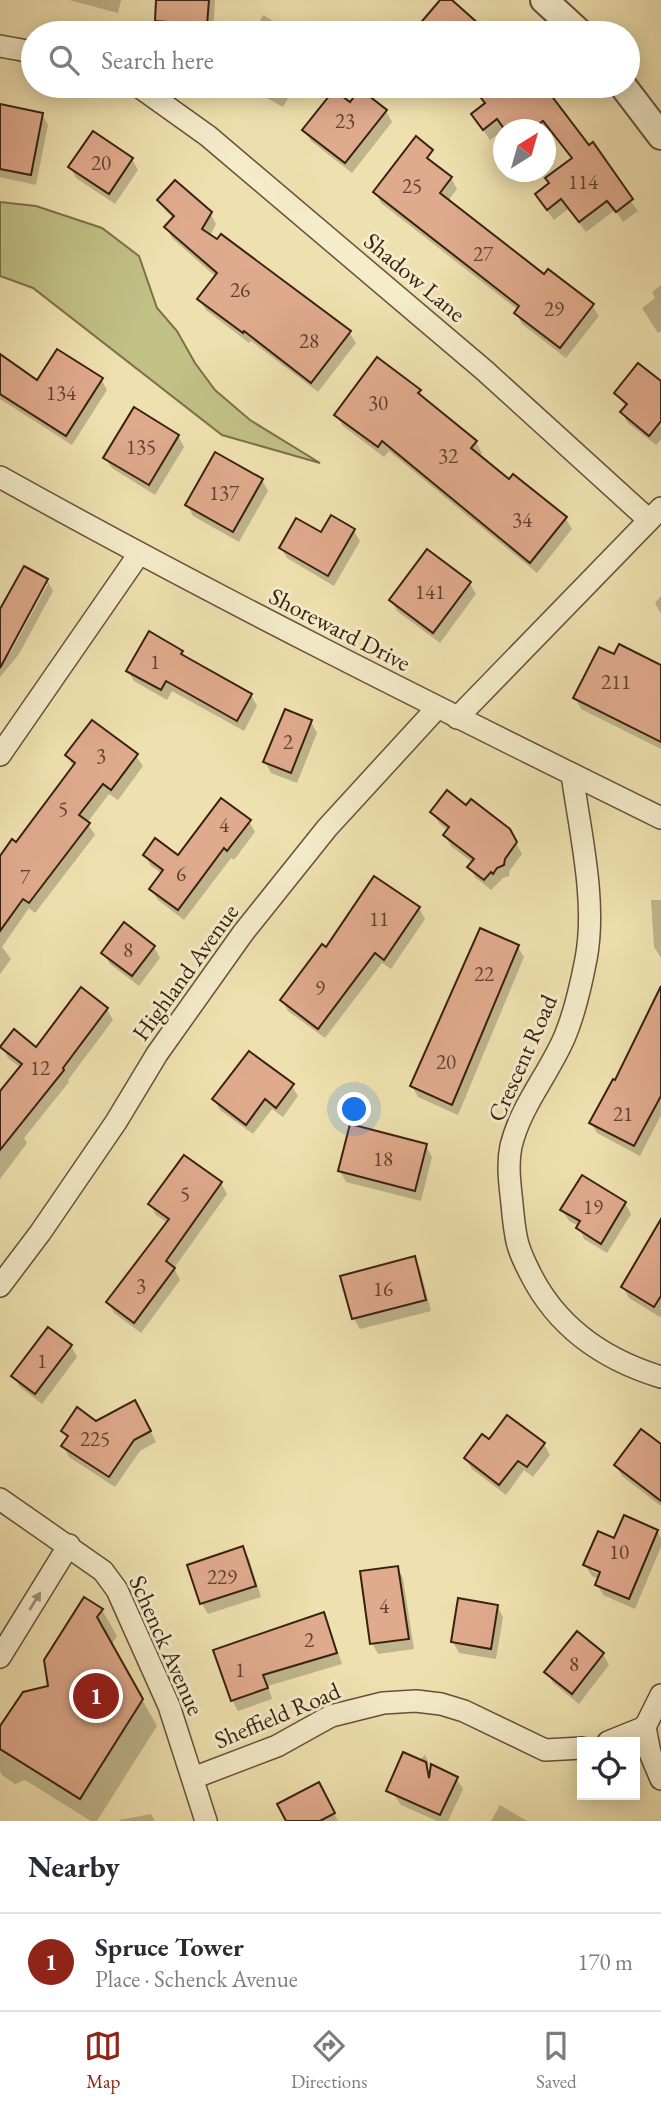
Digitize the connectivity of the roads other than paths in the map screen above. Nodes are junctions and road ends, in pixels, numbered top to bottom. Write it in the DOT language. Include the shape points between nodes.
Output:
graph roads {
  1 [pos="544,0"];
  2 [pos="567,21"];
  3 [pos="0,46"];
  4 [pos="21,50"];
  5 [pos="155,98"];
  6 [pos="632,98"];
  7 [pos="661,136"];
  8 [pos="0,477"];
  9 [pos="655,514"];
  10 [pos="139,555"];
  11 [pos="437,708"];
  12 [pos="457,718"];
  13 [pos="0,755"];
  14 [pos="572,774"];
  15 [pos="661,818"];
  16 [pos="0,1286"];
  17 [pos="661,1377"];
  18 [pos="0,1499"];
  19 [pos="69,1545"];
  20 [pos="0,1657"];
  21 [pos="661,1695"];
  22 [pos="645,1727"];
  23 [pos="620,1737"];
  24 [pos="577,1748"];
  25 [pos="193,1778"];
  26 [pos="661,1779"];
  27 [pos="206,1821"];
  1 -- 2 [label="street"];
  3 -- 4 [label="street"];
  5 -- 9 [label="street, Shadow Lane" via="208,136"];
  6 -- 7 [label="street"];
  8 -- 10 [label="street, Shoreward Drive"];
  9 -- 12 [label="street"];
  10 -- 11 [label="street, Shoreward Drive"];
  10 -- 13 [label="street"];
  11 -- 12 [label="street, Shoreward Drive"];
  11 -- 16 [label="street, Highland Avenue" via="327,828 243,933"];
  12 -- 14 [label="street, Shoreward Drive"];
  14 -- 15 [label="street, Shoreward Drive"];
  14 -- 17 [label="street, Crescent Road" via="589,899 589,940 565,1037 525,1106 511,1146 508,1173 516,1238 542,1297 566,1325 591,1346"];
  18 -- 19 [label="street, Schenck Avenue"];
  20 -- 19 [label="street, one-way"];
  19 -- 25 [label="street, Schenck Avenue" via="103,1571 117,1590 169,1706"];
  21 -- 22 [label="street"];
  22 -- 23 [label="street"];
  22 -- 26 [label="street"];
  24 -- 25 [label="street, Sheffield Road" via="545,1750 464,1710 429,1702 394,1702 331,1716 277,1746"];
  25 -- 27 [label="street, Schenck Avenue"];
}
